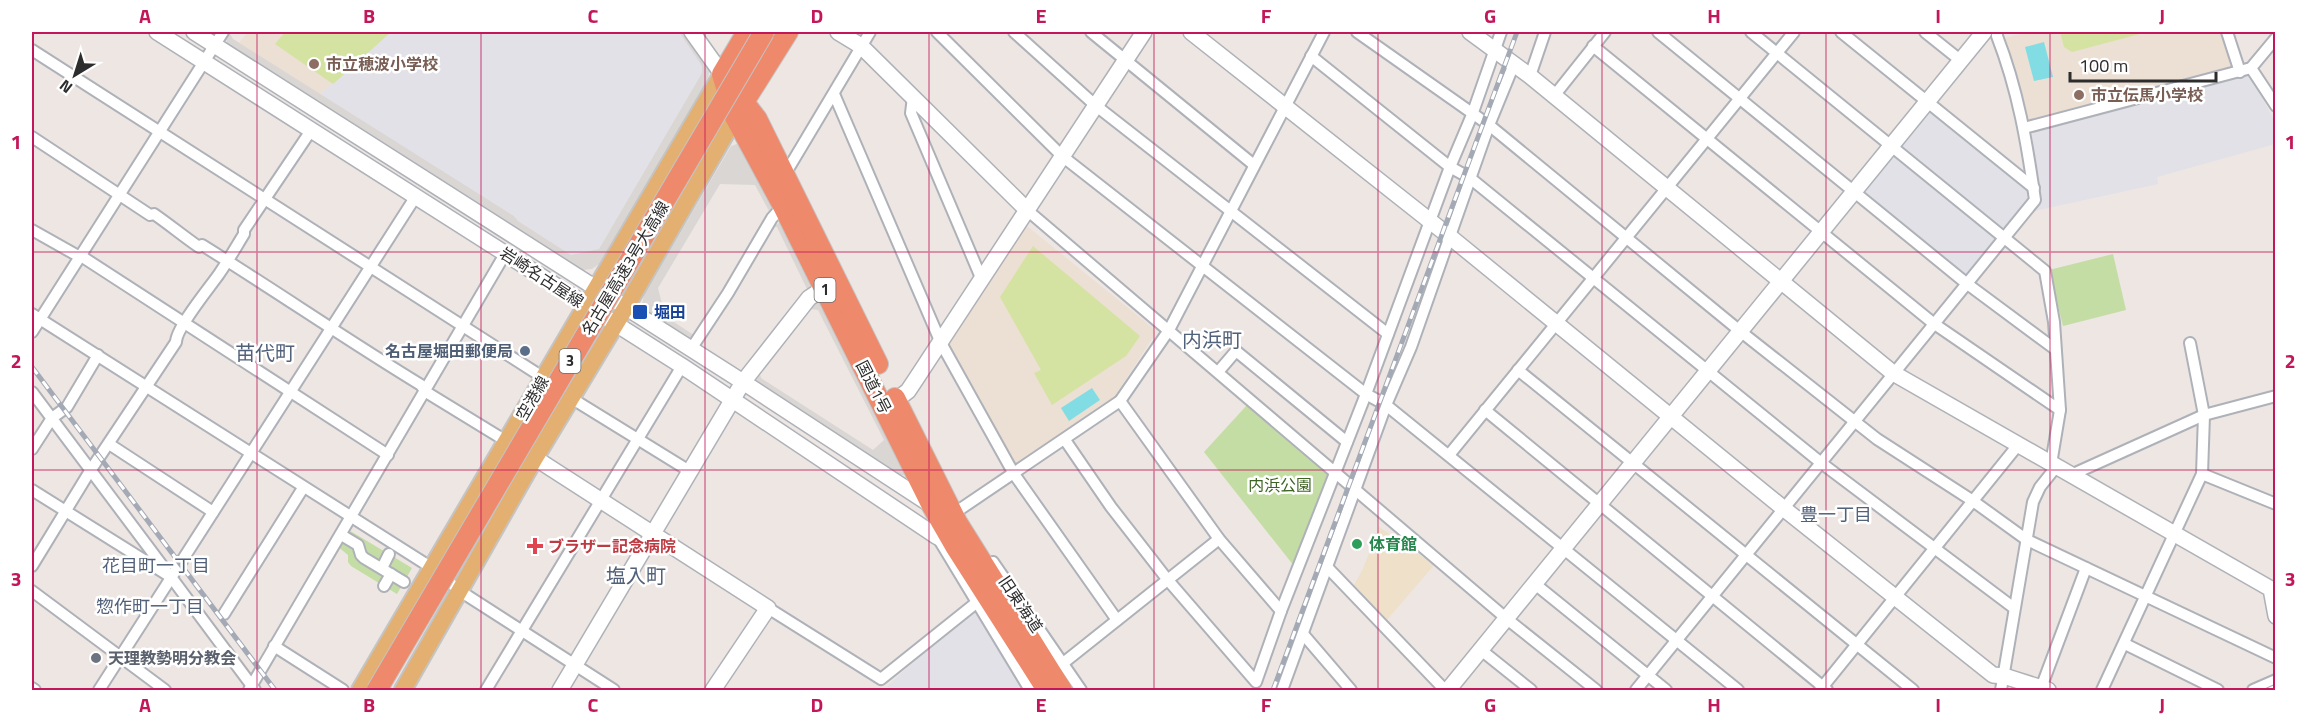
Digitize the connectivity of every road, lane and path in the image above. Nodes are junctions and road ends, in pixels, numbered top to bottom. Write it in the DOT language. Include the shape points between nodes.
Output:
graph roads {
  1 [pos="157,32"];
  2 [pos="194,32"];
  3 [pos="223,32"];
  4 [pos="692,32"];
  5 [pos="747,32"];
  6 [pos="764,32"];
  7 [pos="779,32"];
  8 [pos="788,32"];
  9 [pos="838,32"];
  10 [pos="870,32"];
  11 [pos="937,32"];
  12 [pos="1014,32"];
  13 [pos="1090,32"];
  14 [pos="1144,32"];
  15 [pos="1191,32"];
  16 [pos="1324,32"];
  17 [pos="1357,32"];
  18 [pos="1470,32"];
  19 [pos="1501,32"];
  20 [pos="1545,32"];
  21 [pos="1605,32"];
  22 [pos="1658,32"];
  23 [pos="1751,32"];
  24 [pos="1794,32"];
  25 [pos="1841,32"];
  26 [pos="1925,32"];
  27 [pos="1984,32"];
  28 [pos="1997,32"];
  29 [pos="2227,32"];
  30 [pos="2276,38"];
  31 [pos="214,45"];
  32 [pos="861,46"];
  33 [pos="1593,46"];
  34 [pos="32,50"];
  35 [pos="1496,50"];
  36 [pos="1777,52"];
  37 [pos="1311,56"];
  38 [pos="1960,60"];
  39 [pos="204,61"];
  40 [pos="1124,61"];
  41 [pos="1514,64"];
  42 [pos="2251,68"];
  43 [pos="2240,72"];
  44 [pos="722,74"];
  45 [pos="1530,76"];
  46 [pos="834,94"];
  47 [pos="1554,96"];
  48 [pos="913,97"];
  49 [pos="1739,98"];
  50 [pos="1927,102"];
  51 [pos="1095,105"];
  52 [pos="1285,106"];
  53 [pos="2276,106"];
  54 [pos="740,109"];
  55 [pos="1472,115"];
  56 [pos="1489,126"];
  57 [pos="2024,128"];
  58 [pos="312,129"];
  59 [pos="160,133"];
  60 [pos="32,136"];
  61 [pos="1706,139"];
  62 [pos="1890,146"];
  63 [pos="1062,156"];
  64 [pos="1254,165"];
  65 [pos="1450,167"];
  66 [pos="784,176"];
  67 [pos="1470,178"];
  68 [pos="1666,188"];
  69 [pos="2034,188"];
  70 [pos="1853,192"];
  71 [pos="120,195"];
  72 [pos="416,196"];
  73 [pos="264,200"];
  74 [pos="783,206"];
  75 [pos="1027,210"];
  76 [pos="1231,211"];
  77 [pos="1430,222"];
  78 [pos="32,230"];
  79 [pos="1820,232"];
  80 [pos="1449,236"];
  81 [pos="1626,237"];
  82 [pos="2002,238"];
  83 [pos="505,254"];
  84 [pos="80,257"];
  85 [pos="227,261"];
  86 [pos="1202,266"];
  87 [pos="370,267"];
  88 [pos="1593,278"];
  89 [pos="982,280"];
  90 [pos="1781,281"];
  91 [pos="1966,283"];
  92 [pos="595,288"];
  93 [pos="824,288"];
  94 [pos="585,305"];
  95 [pos="626,307"];
  96 [pos="36,316"];
  97 [pos="184,323"];
  98 [pos="1556,323"];
  99 [pos="1933,323"];
  100 [pos="615,324"];
  101 [pos="463,327"];
  102 [pos="330,329"];
  103 [pos="1169,330"];
  104 [pos="1740,331"];
  105 [pos="32,332"];
  106 [pos="1388,333"];
  107 [pos="941,343"];
  108 [pos="2190,343"];
  109 [pos="691,349"];
  110 [pos="2055,349"];
  111 [pos="98,355"];
  112 [pos="682,366"];
  113 [pos="1518,370"];
  114 [pos="1218,372"];
  115 [pos="1707,372"];
  116 [pos="1893,373"];
  117 [pos="544,378"];
  118 [pos="743,382"];
  119 [pos="147,386"];
  120 [pos="32,392"];
  121 [pos="291,392"];
  122 [pos="426,392"];
  123 [pos="1366,394"];
  124 [pos="571,398"];
  125 [pos="733,400"];
  126 [pos="896,400"];
  127 [pos="2275,400"];
  128 [pos="1120,401"];
  129 [pos="1386,405"];
  130 [pos="1485,410"];
  131 [pos="2060,410"];
  132 [pos="2204,415"];
  133 [pos="1671,416"];
  134 [pos="52,418"];
  135 [pos="1854,421"];
  136 [pos="638,440"];
  137 [pos="1065,440"];
  138 [pos="506,441"];
  139 [pos="1347,442"];
  140 [pos="109,444"];
  141 [pos="2018,445"];
  142 [pos="32,449"];
  143 [pos="250,453"];
  144 [pos="388,455"];
  145 [pos="1449,455"];
  146 [pos="535,458"];
  147 [pos="1820,462"];
  148 [pos="1633,464"];
  149 [pos="2053,465"];
  150 [pos="90,471"];
  151 [pos="1336,471"];
  152 [pos="691,472"];
  153 [pos="1014,474"];
  154 [pos="2202,474"];
  155 [pos="2071,475"];
  156 [pos="303,488"];
  157 [pos="1356,489"];
  158 [pos="32,490"];
  159 [pos="599,501"];
  160 [pos="1973,501"];
  161 [pos="1600,504"];
  162 [pos="2276,504"];
  163 [pos="932,506"];
  164 [pos="1783,508"];
  165 [pos="65,511"];
  166 [pos="213,512"];
  167 [pos="351,518"];
  168 [pos="955,518"];
  169 [pos="653,535"];
  170 [pos="2175,535"];
  171 [pos="343,536"];
  172 [pos="936,536"];
  173 [pos="1219,539"];
  174 [pos="2027,540"];
  175 [pos="955,546"];
  176 [pos="1935,548"];
  177 [pos="1564,549"];
  178 [pos="389,554"];
  179 [pos="1746,555"];
  180 [pos="32,566"];
  181 [pos="432,568"];
  182 [pos="1328,568"];
  183 [pos="2086,568"];
  184 [pos="387,571"];
  185 [pos="171,577"];
  186 [pos="1167,579"];
  187 [pos="404,582"];
  188 [pos="1535,584"];
  189 [pos="384,586"];
  190 [pos="2274,586"];
  191 [pos="32,591"];
  192 [pos="460,591"];
  193 [pos="986,593"];
  194 [pos="1712,596"];
  195 [pos="2146,597"];
  196 [pos="1895,598"];
  197 [pos="768,608"];
  198 [pos="2014,608"];
  199 [pos="1281,611"];
  200 [pos="224,614"];
  201 [pos="2276,616"];
  202 [pos="1507,618"];
  203 [pos="1117,620"];
  204 [pos="522,631"];
  205 [pos="1303,634"];
  206 [pos="1676,640"];
  207 [pos="2125,644"];
  208 [pos="1857,645"];
  209 [pos="274,646"];
  210 [pos="1481,650"];
  211 [pos="120,658"];
  212 [pos="2276,658"];
  213 [pos="1062,664"];
  214 [pos="575,665"];
  215 [pos="1648,676"];
  216 [pos="2276,680"];
  217 [pos="2003,683"];
  218 [pos="252,689"];
  219 [pos="1824,689"];
  220 [pos="2044,689"];
  221 [pos="99,690"];
  222 [pos="165,690"];
  223 [pos="343,690"];
  224 [pos="360,690"];
  225 [pos="377,690"];
  226 [pos="391,690"];
  227 [pos="403,690"];
  228 [pos="486,690"];
  229 [pos="560,690"];
  230 [pos="614,690"];
  231 [pos="714,690"];
  232 [pos="1030,690"];
  233 [pos="1047,690"];
  234 [pos="1062,690"];
  235 [pos="1081,690"];
  236 [pos="1282,690"];
  237 [pos="1351,690"];
  238 [pos="1447,690"];
  239 [pos="1531,690"];
  240 [pos="1596,690"];
  241 [pos="1636,690"];
  242 [pos="1666,690"];
  243 [pos="1738,690"];
  244 [pos="1913,690"];
  245 [pos="2102,690"];
  246 [pos="2218,690"];
  247 [pos="2253,690"];
  1 -- 39 [label="street, 岩崎名古屋線"];
  2 -- 31 [label="street, 岩崎名古屋線"];
  3 -- 31 [label="street"];
  4 -- 44 [label="street"];
  5 -- 44 [label="highway"];
  6 -- 225 [label="highway, 名古屋高速3号大高線 / 3, bridge"];
  7 -- 226 [label="highway, 名古屋高速3号大高線 / 3"];
  8 -- 54 [label="highway"];
  9 -- 32 [label="street"];
  10 -- 32 [label="street"];
  11 -- 63 [label="street"];
  12 -- 51 [label="street"];
  13 -- 40 [label="street"];
  14 -- 40 [label="street"];
  15 -- 52 [label="street"];
  16 -- 37 [label="street"];
  17 -- 55 [label="street"];
  18 -- 35 [label="street"];
  19 -- 35 [label="street"];
  20 -- 45 [label="street"];
  21 -- 33 [label="street"];
  22 -- 49 [label="street"];
  23 -- 36 [label="street"];
  24 -- 36 [label="street"];
  25 -- 50 [label="street"];
  26 -- 38 [label="street"];
  27 -- 38 [label="street"];
  28 -- 57 [label="street"];
  29 -- 43 [label="street"];
  30 -- 42 [label="street"];
  31 -- 39 [label="street"];
  31 -- 92 [label="street, 岩崎名古屋線"];
  32 -- 46 [label="street"];
  32 -- 48 [label="street"];
  33 -- 47 [label="street"];
  33 -- 61 [label="street"];
  34 -- 59 [label="street"];
  35 -- 41 [label="street"];
  35 -- 55 [label="street"];
  36 -- 49 [label="street"];
  36 -- 62 [label="street"];
  37 -- 52 [label="street"];
  37 -- 65 [label="street"];
  38 -- 50 [label="street"];
  39 -- 58 [label="street, 岩崎名古屋線"];
  39 -- 59 [label="street"];
  40 -- 51 [label="street"];
  40 -- 64 [label="street"];
  41 -- 45 [label="street"];
  41 -- 56 [label="street"];
  42 -- 43 [label="street"];
  42 -- 53 [label="street"];
  43 -- 57 [label="street"];
  44 -- 54 [label="highway, 国道1号 / 1"];
  44 -- 92 [label="main road, 空港線"];
  45 -- 47 [label="street"];
  46 -- 66 [label="street"];
  46 -- 107 [label="street"];
  47 -- 68 [label="street"];
  48 -- 75 [label="street"];
  48 -- 89 [label="street" via="911,113"];
  49 -- 61 [label="street"];
  49 -- 70 [label="street"];
  50 -- 62 [label="street"];
  50 -- 69 [label="street"];
  51 -- 63 [label="street"];
  51 -- 76 [label="street"];
  52 -- 64 [label="street"];
  52 -- 77 [label="street"];
  54 -- 66 [label="highway, 国道1号 / 1" via="757,119"];
  54 -- 74 [label="highway, 国道1号 / 1"];
  54 -- 95 [label="main road, 空港線"];
  55 -- 56 [label="street"];
  55 -- 65 [label="street"];
  56 -- 67 [label="street"];
  56 -- 81 [label="street"];
  57 -- 69 [label="street"];
  58 -- 72 [label="street, 岩崎名古屋線"];
  58 -- 73 [label="street"];
  59 -- 71 [label="street"];
  59 -- 73 [label="street"];
  60 -- 71 [label="street"];
  61 -- 68 [label="street"];
  61 -- 79 [label="street"];
  62 -- 70 [label="street"];
  62 -- 82 [label="street"];
  63 -- 75 [label="street"];
  63 -- 86 [label="street"];
  64 -- 76 [label="street"];
  65 -- 67 [label="street"];
  65 -- 77 [label="street"];
  66 -- 126 [label="highway, 国道1号 / 1"];
  67 -- 80 [label="street"];
  67 -- 88 [label="street"];
  68 -- 81 [label="street"];
  68 -- 90 [label="street"];
  69 -- 82 [label="street" via="2035,200"];
  70 -- 79 [label="street"];
  70 -- 91 [label="street"];
  71 -- 84 [label="street"];
  71 -- 85 [label="street"];
  72 -- 83 [label="street, 岩崎名古屋線"];
  72 -- 87 [label="street"];
  73 -- 85 [label="street"];
  73 -- 87 [label="street"];
  74 -- 93 [label="highway, 国道1号 / 1"];
  74 -- 109 [label="street"];
  75 -- 89 [label="street"];
  75 -- 103 [label="street"];
  76 -- 86 [label="street"];
  76 -- 106 [label="street"];
  77 -- 80 [label="street"];
  77 -- 106 [label="street"];
  78 -- 84 [label="street"];
  79 -- 90 [label="street"];
  79 -- 99 [label="street"];
  80 -- 98 [label="street"];
  80 -- 129 [label="street" via="1411,347"];
  81 -- 88 [label="street"];
  81 -- 104 [label="street"];
  82 -- 91 [label="street"];
  82 -- 110 [label="street" via="2045,271"];
  83 -- 94 [label="street, 岩崎名古屋線"];
  83 -- 101 [label="street"];
  84 -- 96 [label="street"];
  84 -- 97 [label="street"];
  85 -- 97 [label="street"];
  85 -- 102 [label="street"];
  86 -- 103 [label="street"];
  86 -- 123 [label="street"];
  87 -- 101 [label="street"];
  87 -- 102 [label="street"];
  88 -- 98 [label="street"];
  88 -- 115 [label="street"];
  89 -- 107 [label="street"];
  90 -- 104 [label="street"];
  90 -- 116 [label="street"];
  91 -- 99 [label="street"];
  91 -- 110 [label="street"];
  92 -- 94 [label="main road, 空港線"];
  92 -- 95 [label="street, 岩崎名古屋線"];
  93 -- 118 [label="street" via="809,298"];
  93 -- 163 [label="highway, 国道1号 / 1"];
  94 -- 100 [label="street, 岩崎名古屋線"];
  94 -- 117 [label="main road, 空港線"];
  95 -- 100 [label="main road, 空港線"];
  95 -- 109 [label="street, 岩崎名古屋線"];
  96 -- 105 [label="street"];
  96 -- 111 [label="street"];
  97 -- 119 [label="street"];
  97 -- 121 [label="street"];
  98 -- 113 [label="street"];
  98 -- 133 [label="street"];
  99 -- 116 [label="street"];
  99 -- 131 [label="street"];
  100 -- 112 [label="street, 岩崎名古屋線"];
  100 -- 124 [label="main road, 空港線"];
  101 -- 117 [label="street"];
  101 -- 122 [label="street"];
  102 -- 121 [label="street"];
  102 -- 122 [label="street" via="421,385"];
  103 -- 114 [label="street"];
  103 -- 128 [label="street"];
  104 -- 115 [label="street"];
  104 -- 135 [label="street"];
  106 -- 123 [label="street"];
  107 -- 126 [label="street" via="908,391"];
  107 -- 153 [label="street"];
  108 -- 132 [label="street"];
  109 -- 118 [label="street, 岩崎名古屋線"];
  110 -- 131 [label="street"];
  111 -- 119 [label="street"];
  111 -- 134 [label="street" via="67,406"];
  112 -- 125 [label="street, 岩崎名古屋線"];
  112 -- 136 [label="street"];
  113 -- 130 [label="street"];
  113 -- 148 [label="street"];
  114 -- 139 [label="street" via="1236,351"];
  114 -- 151 [label="street"];
  115 -- 133 [label="street"];
  115 -- 147 [label="street"];
  116 -- 135 [label="street"];
  116 -- 141 [label="street"];
  117 -- 138 [label="main road, 空港線"];
  118 -- 125 [label="street"];
  118 -- 163 [label="street, 岩崎名古屋線"];
  119 -- 140 [label="street"];
  119 -- 143 [label="street"];
  120 -- 134 [label="street"];
  121 -- 143 [label="street"];
  121 -- 144 [label="street"];
  122 -- 138 [label="street"];
  122 -- 144 [label="street"];
  123 -- 129 [label="street"];
  123 -- 139 [label="street"];
  124 -- 136 [label="street"];
  124 -- 146 [label="main road, 空港線"];
  125 -- 152 [label="street"];
  125 -- 172 [label="street, 岩崎名古屋線"];
  126 -- 168 [label="highway, 国道1号 / 1"];
  127 -- 132 [label="street"];
  128 -- 137 [label="street"];
  128 -- 173 [label="street"];
  129 -- 145 [label="street"];
  129 -- 157 [label="street"];
  130 -- 145 [label="street"];
  130 -- 161 [label="street"];
  131 -- 149 [label="street"];
  132 -- 154 [label="street"];
  132 -- 155 [label="street"];
  133 -- 148 [label="street"];
  133 -- 164 [label="street"];
  134 -- 142 [label="street"];
  134 -- 150 [label="street"];
  135 -- 147 [label="street"];
  135 -- 160 [label="street"];
  136 -- 152 [label="street"];
  136 -- 159 [label="street"];
  137 -- 153 [label="street"];
  137 -- 186 [label="street"];
  138 -- 181 [label="main road, 空港線"];
  139 -- 151 [label="street"];
  140 -- 150 [label="street"];
  140 -- 166 [label="street"];
  141 -- 149 [label="street"];
  141 -- 160 [label="street"];
  143 -- 156 [label="street"];
  143 -- 166 [label="street"];
  144 -- 167 [label="street"];
  145 -- 177 [label="street"];
  146 -- 159 [label="street"];
  146 -- 192 [label="main road, 空港線"];
  147 -- 164 [label="street"];
  147 -- 176 [label="street"];
  148 -- 161 [label="street"];
  148 -- 179 [label="street"];
  149 -- 155 [label="street"];
  149 -- 174 [label="street" via="2033,502"];
  150 -- 165 [label="street"];
  150 -- 185 [label="street"];
  151 -- 157 [label="street"];
  151 -- 199 [label="street"];
  152 -- 169 [label="street"];
  153 -- 168 [label="street"];
  153 -- 203 [label="street"];
  154 -- 162 [label="street"];
  154 -- 170 [label="street"];
  155 -- 170 [label="street"];
  156 -- 167 [label="street"];
  156 -- 200 [label="street"];
  157 -- 182 [label="street"];
  157 -- 202 [label="street"];
  158 -- 165 [label="street"];
  159 -- 169 [label="street"];
  159 -- 204 [label="street"];
  160 -- 174 [label="street"];
  160 -- 176 [label="street"];
  161 -- 177 [label="street"];
  161 -- 194 [label="street"];
  163 -- 168 [label="street, 岩崎名古屋線"];
  163 -- 175 [label="highway, 国道1号 / 1"];
  164 -- 179 [label="street"];
  164 -- 196 [label="street"];
  165 -- 180 [label="street"];
  165 -- 185 [label="street"];
  166 -- 185 [label="street"];
  167 -- 181 [label="street"];
  167 -- 209 [label="street"];
  168 -- 193 [label="highway, 国道1号 / 1"];
  168 -- 213 [label="street, 旧東海道" via="971,533"];
  169 -- 197 [label="street"];
  169 -- 214 [label="street"];
  170 -- 190 [label="street"];
  170 -- 195 [label="street"];
  171 -- 184 [label="street" via="358,545 364,558"];
  172 -- 175 [label="street, 岩崎名古屋線"];
  172 -- 193 [label="street"];
  173 -- 186 [label="street"];
  173 -- 199 [label="street"];
  174 -- 183 [label="street"];
  174 -- 198 [label="street"];
  175 -- 193 [label="highway, 国道1号 / 1"];
  176 -- 196 [label="street"];
  176 -- 198 [label="street"];
  177 -- 188 [label="street"];
  177 -- 206 [label="street"];
  178 -- 184 [label="street"];
  179 -- 194 [label="street"];
  179 -- 208 [label="street"];
  181 -- 192 [label="street"];
  181 -- 224 [label="main road, 空港線"];
  182 -- 205 [label="street"];
  182 -- 238 [label="street"];
  183 -- 195 [label="street"];
  183 -- 220 [label="street"];
  184 -- 187 [label="street"];
  184 -- 189 [label="street"];
  185 -- 211 [label="street"];
  185 -- 218 [label="street"];
  186 -- 199 [label="street" via="1256,682"];
  186 -- 203 [label="street"];
  188 -- 202 [label="street"];
  188 -- 215 [label="street"];
  190 -- 201 [label="street"];
  191 -- 211 [label="street"];
  192 -- 204 [label="street"];
  192 -- 227 [label="main road, 空港線"];
  193 -- 197 [label="street" via="881,679"];
  193 -- 232 [label="street"];
  193 -- 233 [label="highway, 国道1号 / 1"];
  193 -- 234 [label="highway, 国道1号 / 1"];
  194 -- 206 [label="street"];
  194 -- 219 [label="street"];
  195 -- 207 [label="street"];
  195 -- 212 [label="street"];
  196 -- 208 [label="street"];
  196 -- 217 [label="street"];
  197 -- 231 [label="street"];
  198 -- 217 [label="street"];
  202 -- 210 [label="street"];
  202 -- 240 [label="street"];
  203 -- 213 [label="street"];
  204 -- 214 [label="street"];
  204 -- 228 [label="street"];
  205 -- 236 [label="street"];
  205 -- 237 [label="street"];
  206 -- 215 [label="street"];
  206 -- 243 [label="street"];
  207 -- 245 [label="street"];
  207 -- 246 [label="street"];
  208 -- 219 [label="street"];
  208 -- 244 [label="street"];
  209 -- 218 [label="street"];
  209 -- 223 [label="street"];
  210 -- 238 [label="street"];
  210 -- 239 [label="street"];
  211 -- 221 [label="street"];
  211 -- 222 [label="street"];
  213 -- 235 [label="street, 旧東海道"];
  214 -- 229 [label="street"];
  214 -- 230 [label="street"];
  215 -- 241 [label="street"];
  215 -- 242 [label="street"];
  216 -- 247 [label="street"];
  217 -- 220 [label="street"];
}
